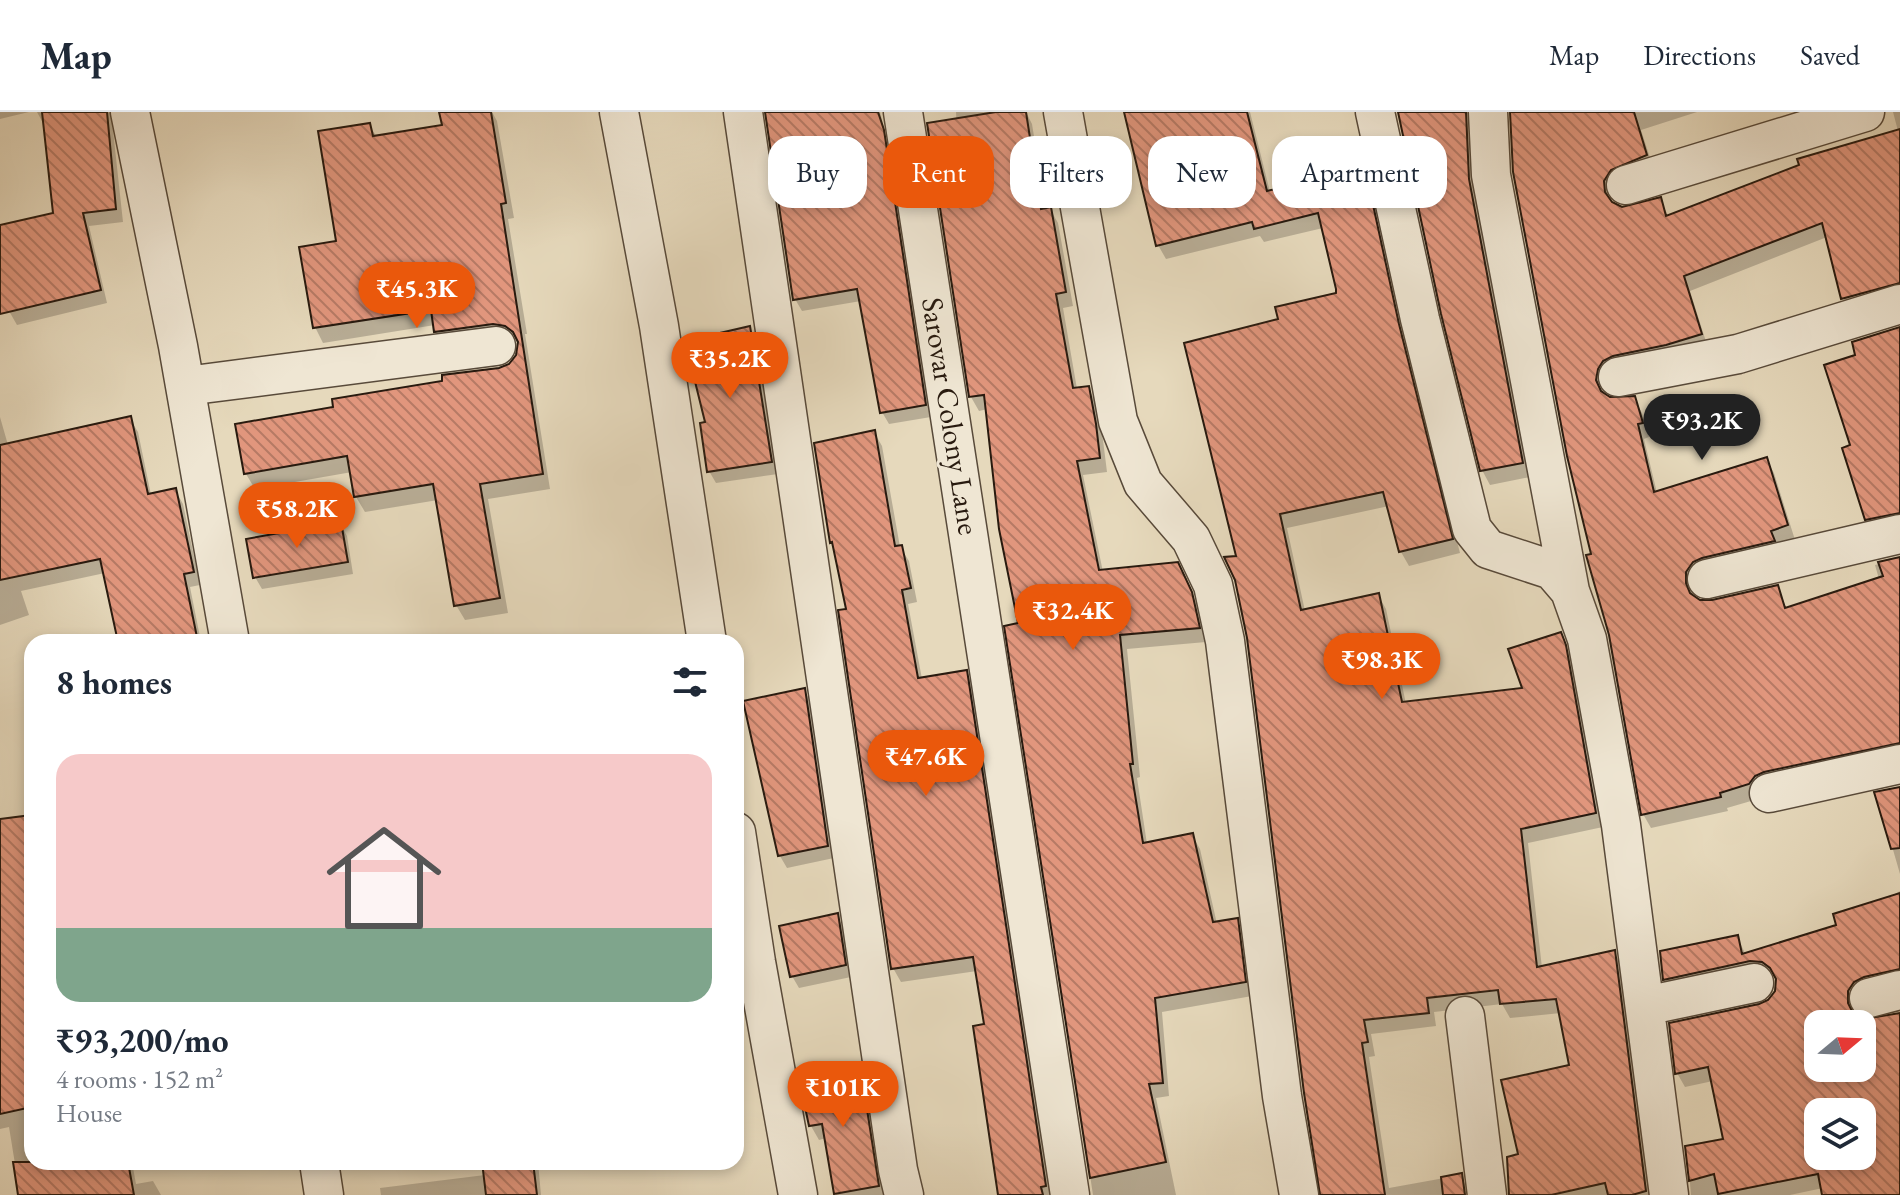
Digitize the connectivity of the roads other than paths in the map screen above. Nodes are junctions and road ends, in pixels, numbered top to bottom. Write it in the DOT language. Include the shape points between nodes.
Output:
graph roads {
  1 [pos="130,112"];
  2 [pos="619,112"];
  3 [pos="743,112"];
  4 [pos="903,112"];
  5 [pos="1063,112"];
  6 [pos="1375,112"];
  7 [pos="1488,112"];
  8 [pos="1865,112"];
  9 [pos="1626,185"];
  10 [pos="1900,304"];
  11 [pos="496,346"];
  12 [pos="1618,377"];
  13 [pos="186,386"];
  14 [pos="1900,534"];
  15 [pos="1707,579"];
  16 [pos="1570,591"];
  17 [pos="229,634"];
  18 [pos="706,634"];
  19 [pos="1900,764"];
  20 [pos="1769,793"];
  21 [pos="744,884"];
  22 [pos="1754,983"];
  23 [pos="1645,1006"];
  24 [pos="1465,1016"];
  25 [pos="320,1170"];
  26 [pos="324,1195"];
  27 [pos="798,1195"];
  28 [pos="904,1195"];
  29 [pos="1070,1195"];
  30 [pos="1299,1195"];
  31 [pos="1487,1195"];
  32 [pos="1669,1195"];
  1 -- 13 [label="street"];
  2 -- 18 [label="street" via="659,326"];
  3 -- 28 [label="street"];
  4 -- 29 [label="street, Sarovar Colony Lane"];
  5 -- 30 [label="street" via="1118,421 1143,483 1191,539 1213,585 1225,641"];
  6 -- 16 [label="street" via="1472,529 1488,549 1552,570"];
  7 -- 16 [label="street" via="1491,175"];
  8 -- 9 [label="street"];
  10 -- 12 [label="street" via="1738,354"];
  11 -- 13 [label="street"];
  13 -- 17 [label="street"];
  14 -- 15 [label="street"];
  16 -- 23 [label="street" via="1587,639 1621,825"];
  19 -- 20 [label="street"];
  21 -- 27 [label="street"];
  22 -- 23 [label="street"];
  23 -- 32 [label="street"];
  24 -- 31 [label="street"];
  25 -- 26 [label="street"];
}
